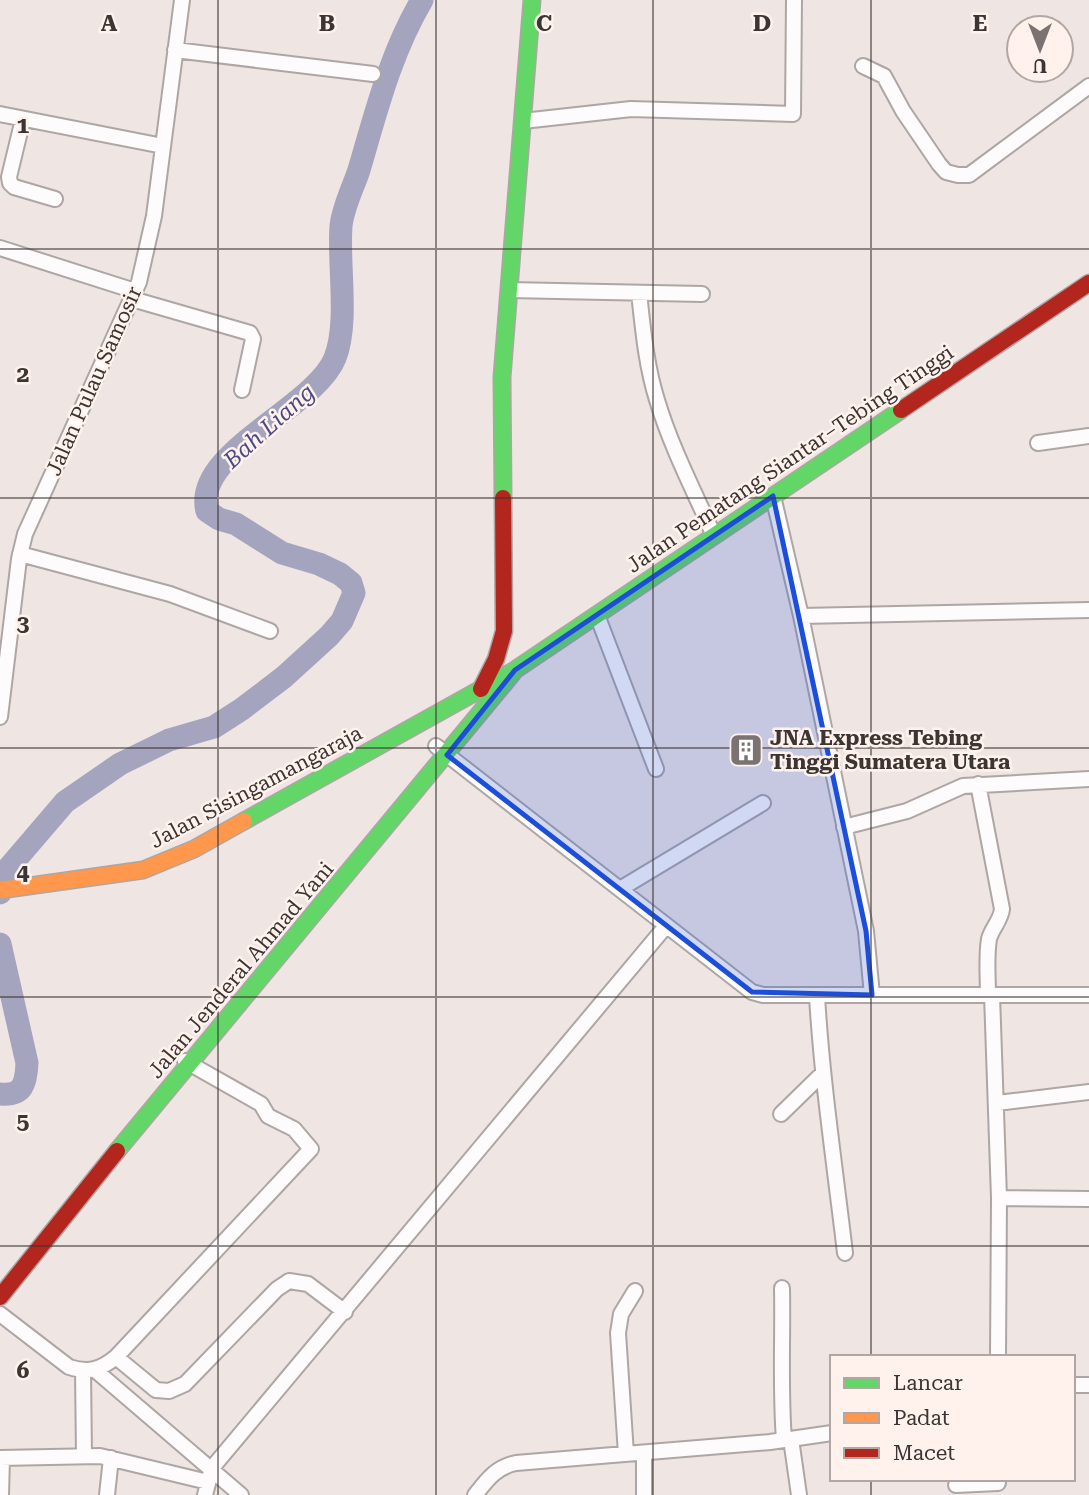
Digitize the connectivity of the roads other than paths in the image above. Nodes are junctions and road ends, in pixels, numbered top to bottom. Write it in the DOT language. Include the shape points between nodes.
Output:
graph roads {
  1 [pos="182,0"];
  2 [pos="533,0"];
  3 [pos="794,0"];
  4 [pos="176,50"];
  5 [pos="863,66"];
  6 [pos="373,74"];
  7 [pos="1089,86"];
  8 [pos="0,114"];
  9 [pos="23,119"];
  10 [pos="523,121"];
  11 [pos="163,146"];
  12 [pos="55,199"];
  13 [pos="0,248"];
  14 [pos="1089,283"];
  15 [pos="509,290"];
  16 [pos="639,293"];
  17 [pos="702,294"];
  18 [pos="134,295"];
  19 [pos="242,390"];
  20 [pos="1089,436"];
  21 [pos="1038,443"];
  22 [pos="773,496"];
  23 [pos="714,536"];
  24 [pos="20,555"];
  25 [pos="1089,610"];
  26 [pos="597,615"];
  27 [pos="801,615"];
  28 [pos="6,623"];
  29 [pos="270,631"];
  30 [pos="504,631"];
  31 [pos="515,670"];
  32 [pos="481,689"];
  33 [pos="1,707"];
  34 [pos="441,750"];
  35 [pos="656,769"];
  36 [pos="1089,779"];
  37 [pos="978,784"];
  38 [pos="763,803"];
  39 [pos="844,827"];
  40 [pos="620,889"];
  41 [pos="0,890"];
  42 [pos="666,926"];
  43 [pos="872,995"];
  44 [pos="990,995"];
  45 [pos="1089,995"];
  46 [pos="817,996"];
  47 [pos="186,1062"];
  48 [pos="822,1073"];
  49 [pos="1089,1092"];
  50 [pos="997,1103"];
  51 [pos="781,1114"];
  52 [pos="999,1198"];
  53 [pos="1089,1199"];
  54 [pos="845,1253"];
  55 [pos="0,1285"];
  56 [pos="782,1288"];
  57 [pos="635,1291"];
  58 [pos="0,1297"];
  59 [pos="345,1312"];
  60 [pos="0,1314"];
  61 [pos="998,1355"];
  62 [pos="116,1357"];
  63 [pos="89,1371"];
  64 [pos="830,1433"];
  65 [pos="787,1440"];
  66 [pos="644,1453"];
  67 [pos="626,1454"];
  68 [pos="84,1456"];
  69 [pos="1,1458"];
  70 [pos="111,1458"];
  71 [pos="208,1481"];
  72 [pos="956,1485"];
  73 [pos="998,1486"];
  74 [pos="1,1495"];
  75 [pos="107,1495"];
  76 [pos="241,1495"];
  77 [pos="475,1495"];
  78 [pos="644,1495"];
  79 [pos="799,1495"];
  1 -- 4 [label="street, Jalan Pulau Samosir"];
  2 -- 10 [label="main road"];
  3 -- 10 [label="street" via="793,114 631,109"];
  4 -- 6 [label="street"];
  4 -- 11 [label="street, Jalan Pulau Samosir"];
  5 -- 7 [label="street" via="884,76 939,164 958,175 969,175"];
  8 -- 9 [label="street"];
  9 -- 11 [label="street"];
  9 -- 12 [label="street" via="10,183"];
  10 -- 15 [label="main road"];
  11 -- 18 [label="street, Jalan Pulau Samosir" via="154,216"];
  13 -- 18 [label="street"];
  14 -- 22 [label="main road, Jalan Pematang Siantar–Tebing Tinggi"];
  15 -- 16 [label="street"];
  15 -- 30 [label="main road" via="502,377"];
  16 -- 17 [label="street"];
  16 -- 23 [label="street" via="645,354 657,400"];
  18 -- 19 [label="street" via="250,333 253,339"];
  18 -- 24 [label="street, Jalan Pulau Samosir" via="25,534"];
  20 -- 21 [label="street"];
  22 -- 23 [label="main road, Jalan Pematang Siantar–Tebing Tinggi"];
  22 -- 27 [label="street"];
  23 -- 26 [label="main road, Jalan Pematang Siantar–Tebing Tinggi"];
  24 -- 28 [label="street, Jalan Pulau Samosir"];
  24 -- 29 [label="street" via="170,594"];
  25 -- 27 [label="street"];
  26 -- 31 [label="main road, Jalan Pematang Siantar–Tebing Tinggi"];
  26 -- 35 [label="street"];
  27 -- 39 [label="street"];
  28 -- 33 [label="street, Jalan Pulau Samosir"];
  30 -- 31 [label="main road"];
  30 -- 32 [label="main road"];
  31 -- 32 [label="main road, Jalan Sisingamangaraja"];
  31 -- 34 [label="main road, Jalan Jenderal Ahmad Yani"];
  32 -- 34 [label="main road, Jalan Jenderal Ahmad Yani"];
  32 -- 41 [label="main road, Jalan Sisingamangaraja" via="194,849 143,870"];
  34 -- 40 [label="street"];
  34 -- 47 [label="main road, Jalan Jenderal Ahmad Yani"];
  36 -- 37 [label="street"];
  37 -- 39 [label="street" via="907,811"];
  37 -- 44 [label="street" via="1002,909 988,943"];
  38 -- 40 [label="street"];
  39 -- 43 [label="street" via="866,931"];
  40 -- 42 [label="street"];
  42 -- 46 [label="street" via="752,992"];
  42 -- 59 [label="street"];
  43 -- 44 [label="street"];
  43 -- 46 [label="street"];
  44 -- 45 [label="street"];
  44 -- 50 [label="street"];
  46 -- 48 [label="street"];
  47 -- 55 [label="main road, Jalan Jenderal Ahmad Yani"];
  47 -- 58 [label="main road, Jalan Jenderal Ahmad Yani"];
  47 -- 62 [label="street" via="261,1104 268,1116 294,1129 311,1149"];
  48 -- 51 [label="street"];
  48 -- 54 [label="street"];
  49 -- 50 [label="street"];
  50 -- 52 [label="street"];
  52 -- 53 [label="street"];
  52 -- 61 [label="street"];
  56 -- 65 [label="street"];
  57 -- 67 [label="street" via="621,1314 618,1333"];
  59 -- 62 [label="street" via="308,1284 289,1281 185,1384 169,1391 156,1390"];
  59 -- 71 [label="street"];
  60 -- 63 [label="street" via="69,1367"];
  62 -- 63 [label="street"];
  63 -- 68 [label="street"];
  63 -- 71 [label="street"];
  64 -- 65 [label="street"];
  65 -- 66 [label="street"];
  65 -- 79 [label="street"];
  66 -- 67 [label="street"];
  66 -- 78 [label="street"];
  67 -- 77 [label="street" via="505,1465"];
  68 -- 69 [label="street"];
  68 -- 70 [label="street"];
  69 -- 74 [label="street"];
  70 -- 71 [label="street"];
  70 -- 75 [label="street"];
  71 -- 76 [label="street"];
  72 -- 73 [label="street"];
}
